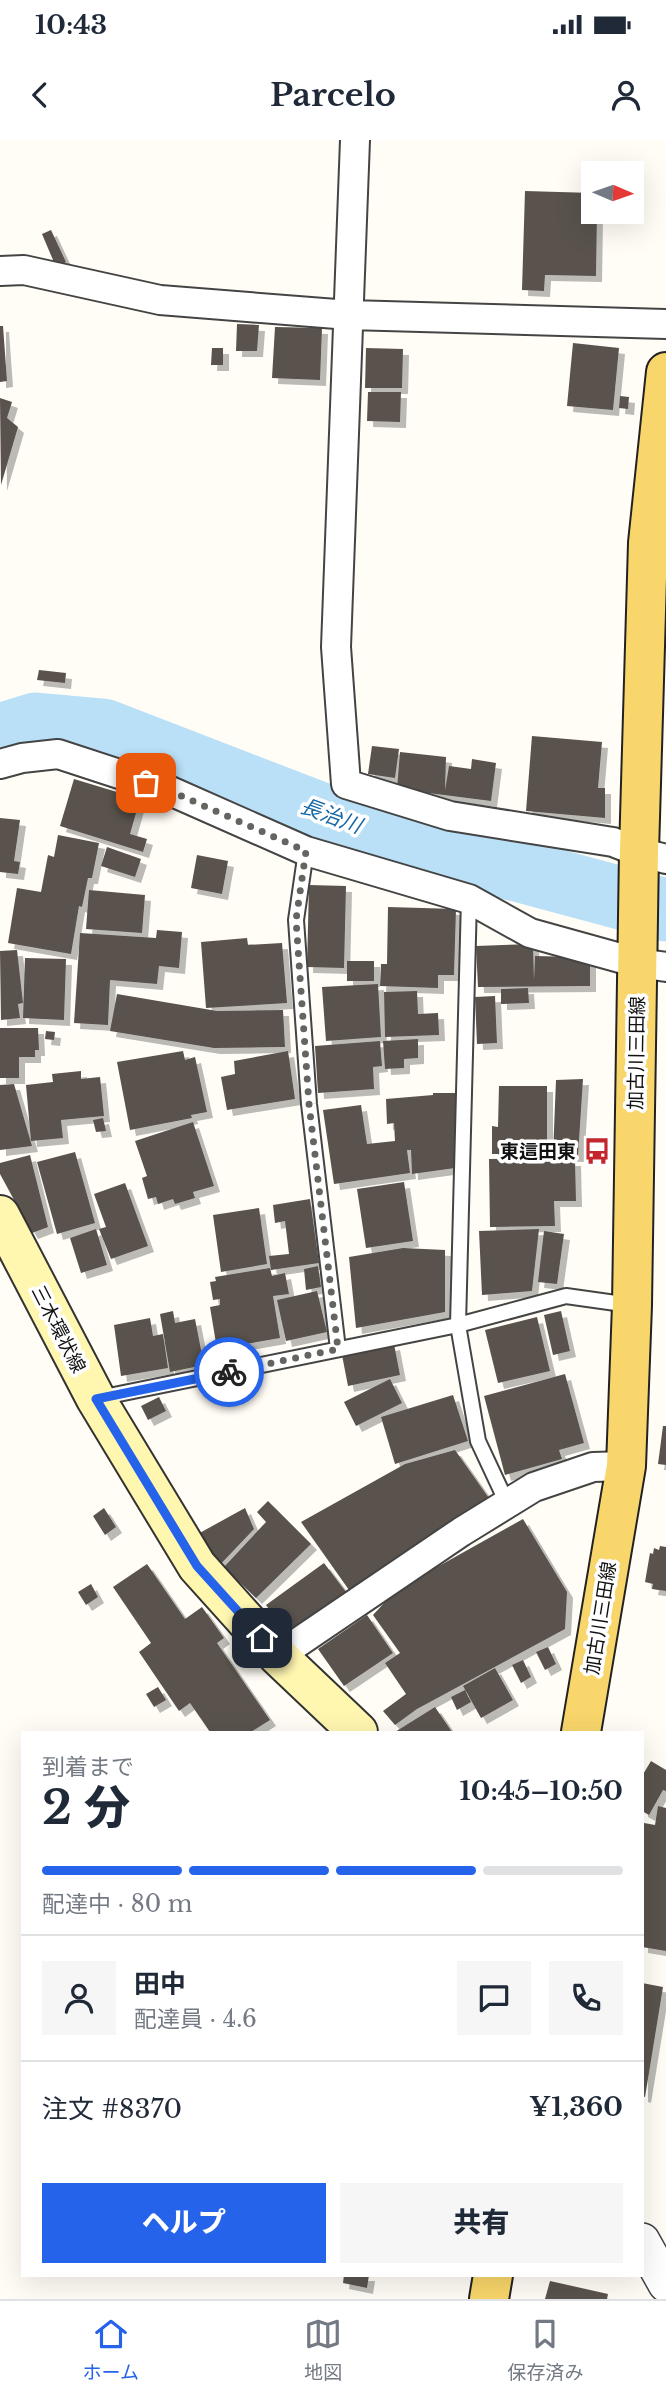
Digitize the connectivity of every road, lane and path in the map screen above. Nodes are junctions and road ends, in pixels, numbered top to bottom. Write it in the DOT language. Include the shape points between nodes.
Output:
graph roads {
  1 [pos="355,140"];
  2 [pos="0,271"];
  3 [pos="349,315"];
  4 [pos="666,324"];
  5 [pos="666,372"];
  6 [pos="0,764"];
  7 [pos="306,851"];
  8 [pos="653,856"];
  9 [pos="469,899"];
  10 [pos="652,965"];
  11 [pos="0,1215"];
  12 [pos="632,1305"];
  13 [pos="458,1325"];
  14 [pos="338,1349"];
  15 [pos="96,1399"];
  16 [pos="626,1466"];
  17 [pos="508,1503"];
  18 [pos="278,1656"];
  19 [pos="357,1731"];
  20 [pos="581,1731"];
  21 [pos="644,2245"];
  22 [pos="492,2277"];
  23 [pos="666,2284"];
  24 [pos="489,2299"];
  1 -- 3 [label="street"];
  2 -- 3 [label="street" via="24,270 160,300"];
  3 -- 4 [label="street"];
  3 -- 8 [label="street" via="336,647 346,784 450,816 613,842"];
  5 -- 8 [label="main road, 加古川三田線" via="648,543"];
  6 -- 7 [label="street" via="58,754 168,790"];
  7 -- 9 [label="street"];
  7 -- 14 [label="lane" via="296,920 309,1104"];
  8 -- 10 [label="main road, 加古川三田線"];
  9 -- 10 [label="street" via="530,933"];
  9 -- 13 [label="lane"];
  10 -- 12 [label="main road, 加古川三田線"];
  11 -- 15 [label="main road, 三木環状線"];
  12 -- 13 [label="lane" via="566,1296"];
  12 -- 16 [label="main road, 加古川三田線"];
  13 -- 14 [label="lane"];
  13 -- 17 [label="lane" via="478,1441"];
  14 -- 15 [label="lane"];
  15 -- 18 [label="main road, 三木環状線" via="197,1566"];
  16 -- 17 [label="street" via="593,1467 534,1486"];
  16 -- 20 [label="main road, 加古川三田線"];
  17 -- 18 [label="street"];
  18 -- 19 [label="main road, 三木環状線"];
  21 -- 23 [label="street"];
  22 -- 24 [label="main road"];
}
